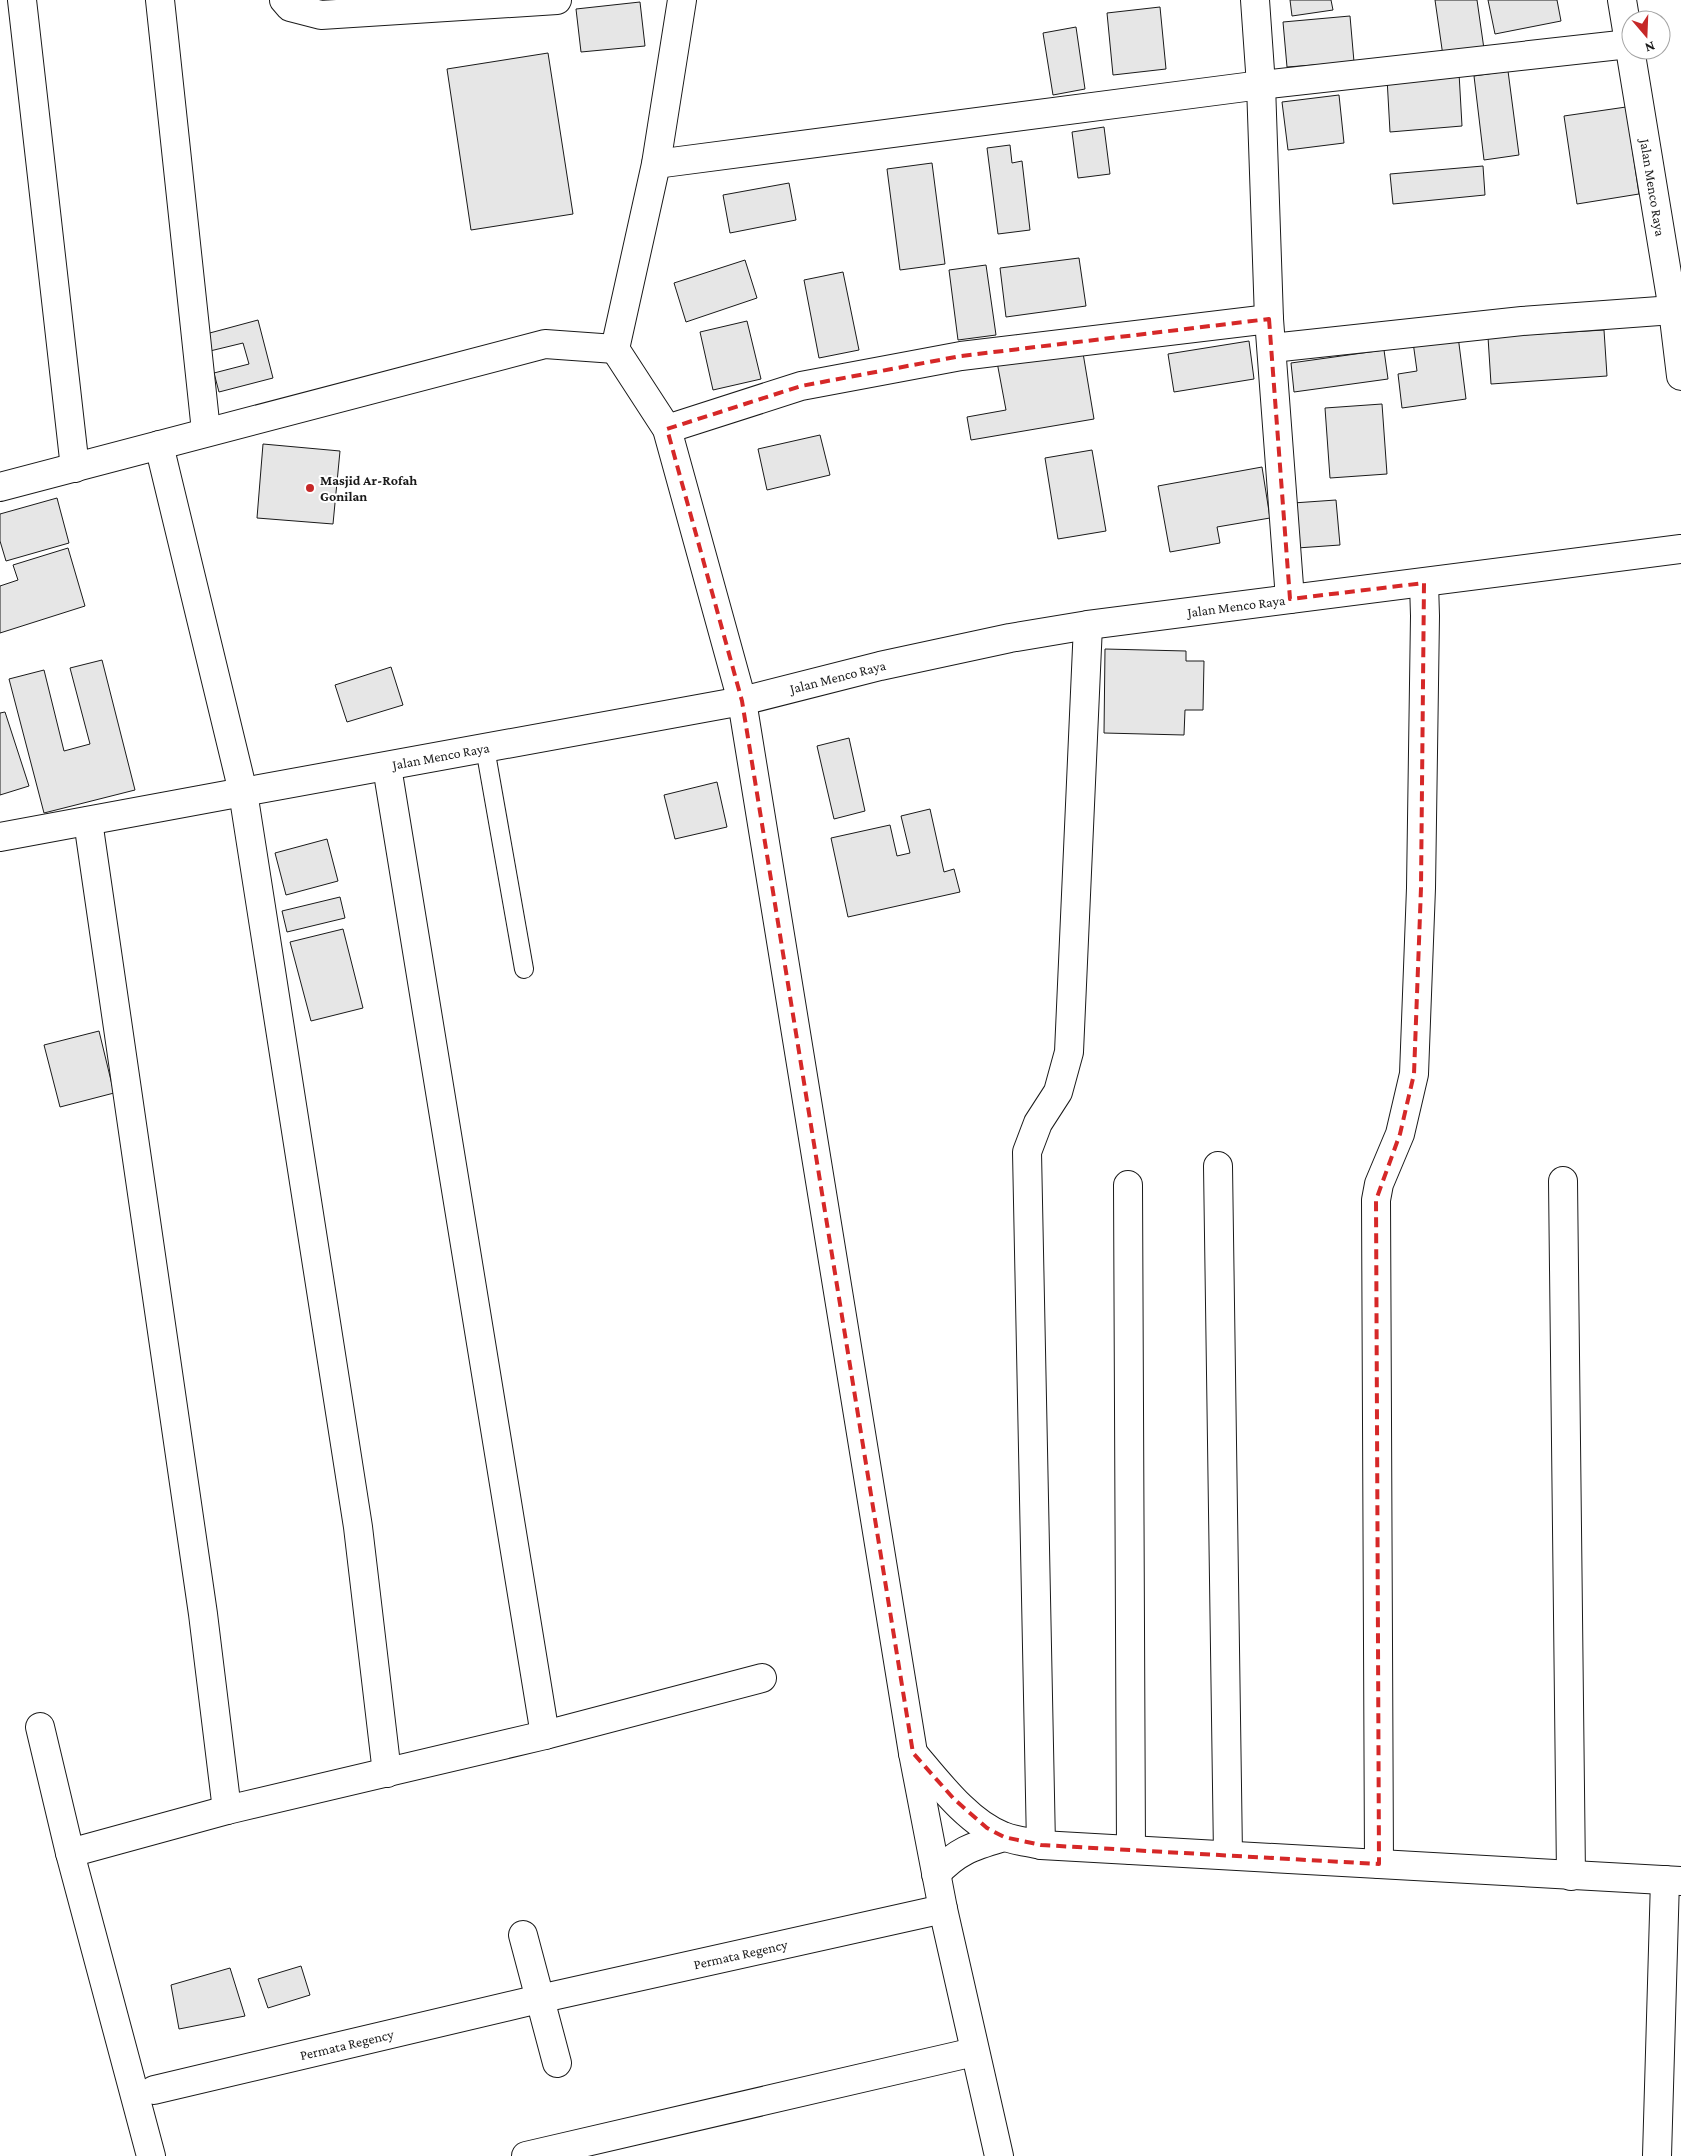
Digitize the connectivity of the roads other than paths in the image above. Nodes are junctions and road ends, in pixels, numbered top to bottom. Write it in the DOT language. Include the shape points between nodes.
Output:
graph roads {
  1 [pos="22,0"];
  2 [pos="160,0"];
  3 [pos="284,0"];
  4 [pos="557,0"];
  5 [pos="682,0"];
  6 [pos="1254,0"];
  7 [pos="1621,45"];
  8 [pos="1632,60"];
  9 [pos="1261,85"];
  10 [pos="656,164"];
  11 [pos="1673,310"];
  12 [pos="1268,319"];
  13 [pos="1272,348"];
  14 [pos="615,349"];
  15 [pos="1681,376"];
  16 [pos="667,429"];
  17 [pos="206,431"];
  18 [pos="159,445"];
  19 [pos="75,468"];
  20 [pos="0,487"];
  21 [pos="1681,549"];
  22 [pos="1424,583"];
  23 [pos="1290,599"];
  24 [pos="1088,625"];
  25 [pos="742,701"];
  26 [pos="485,748"];
  27 [pos="387,767"];
  28 [pos="243,792"];
  29 [pos="88,821"];
  30 [pos="0,837"];
  31 [pos="524,969"];
  32 [pos="1218,1166"];
  33 [pos="1563,1181"];
  34 [pos="1128,1185"];
  35 [pos="762,1678"];
  36 [pos="40,1727"];
  37 [pos="545,1736"];
  38 [pos="913,1753"];
  39 [pos="387,1773"];
  40 [pos="227,1810"];
  41 [pos="1004,1837"];
  42 [pos="1041,1845"];
  43 [pos="1131,1850"];
  44 [pos="70,1853"];
  45 [pos="1228,1855"];
  46 [pos="1379,1864"];
  47 [pos="936,1874"];
  48 [pos="1571,1876"];
  49 [pos="1673,1881"];
  50 [pos="943,1909"];
  51 [pos="524,1935"];
  52 [pos="539,1999"];
  53 [pos="974,2052"];
  54 [pos="557,2063"];
  55 [pos="154,2090"];
  56 [pos="151,2156"];
  57 [pos="526,2156"];
  58 [pos="999,2156"];
  59 [pos="1657,2156"];
  1 -- 19 [label="street"];
  2 -- 17 [label="street"];
  3 -- 4 [label="street" via="290,7 321,15"];
  5 -- 10 [label="street"];
  6 -- 9 [label="street"];
  7 -- 9 [label="street"];
  8 -- 11 [label="street, Jalan Menco Raya"];
  9 -- 10 [label="street"];
  9 -- 12 [label="street"];
  10 -- 14 [label="street"];
  11 -- 13 [label="street" via="1522,321"];
  11 -- 15 [label="street, Jalan Menco Raya"];
  12 -- 13 [label="street"];
  12 -- 16 [label="street" via="961,356 800,386"];
  13 -- 23 [label="street"];
  14 -- 16 [label="street"];
  14 -- 17 [label="street" via="545,344"];
  16 -- 25 [label="street"];
  17 -- 18 [label="street"];
  18 -- 19 [label="street"];
  18 -- 28 [label="street"];
  19 -- 20 [label="street"];
  21 -- 22 [label="street, Jalan Menco Raya"];
  22 -- 23 [label="street, Jalan Menco Raya"];
  22 -- 46 [label="street" via="1421,888 1414,1074 1400,1134 1379,1184 1376,1200"];
  23 -- 24 [label="street, Jalan Menco Raya"];
  24 -- 25 [label="street, Jalan Menco Raya" via="880,666"];
  24 -- 42 [label="street" via="1069,1052 1058,1092 1038,1123 1027,1152"];
  25 -- 26 [label="street, Jalan Menco Raya"];
  25 -- 38 [label="street"];
  26 -- 27 [label="street, Jalan Menco Raya"];
  26 -- 31 [label="lane"];
  27 -- 28 [label="street, Jalan Menco Raya"];
  27 -- 37 [label="street"];
  28 -- 29 [label="street, Jalan Menco Raya"];
  28 -- 39 [label="street" via="358,1527"];
  29 -- 30 [label="street, Jalan Menco Raya"];
  29 -- 40 [label="street" via="203,1614"];
  32 -- 45 [label="street"];
  33 -- 48 [label="street"];
  34 -- 43 [label="street"];
  35 -- 37 [label="street"];
  36 -- 44 [label="street"];
  37 -- 39 [label="street"];
  38 -- 41 [label="street" via="954,1799 987,1828"];
  38 -- 47 [label="street"];
  39 -- 40 [label="street"];
  40 -- 44 [label="street"];
  41 -- 42 [label="street"];
  41 -- 47 [label="street" via="969,1848 950,1859"];
  42 -- 43 [label="street"];
  43 -- 45 [label="street"];
  44 -- 56 [label="street"];
  45 -- 46 [label="street"];
  46 -- 48 [label="street"];
  47 -- 50 [label="street"];
  48 -- 49 [label="street"];
  49 -- 59 [label="street"];
  50 -- 52 [label="street, Permata Regency"];
  50 -- 53 [label="street"];
  51 -- 52 [label="street"];
  52 -- 54 [label="street"];
  52 -- 55 [label="street, Permata Regency"];
  53 -- 57 [label="street"];
  53 -- 58 [label="street"];
}
